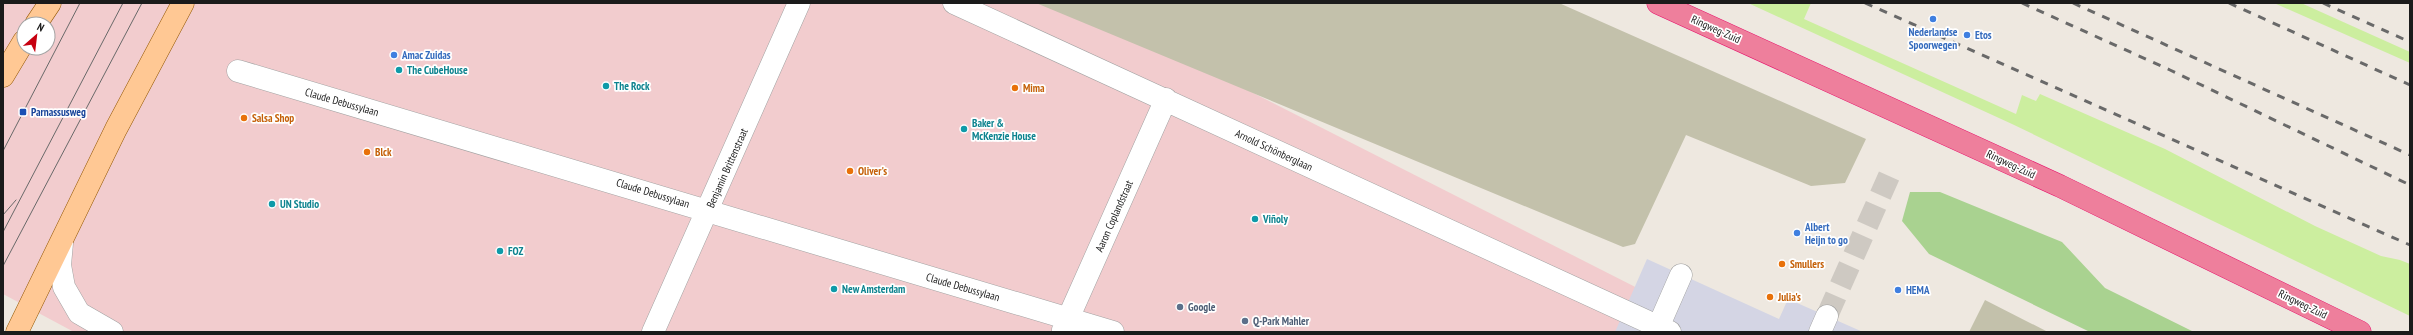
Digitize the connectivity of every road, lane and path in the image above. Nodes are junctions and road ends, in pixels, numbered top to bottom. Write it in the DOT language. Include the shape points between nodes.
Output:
graph roads {
  1 [pos="50,3"];
  2 [pos="182,3"];
  3 [pos="799,3"];
  4 [pos="954,3"];
  5 [pos="1658,3"];
  6 [pos="41,16"];
  7 [pos="16,54"];
  8 [pos="238,71"];
  9 [pos="3,76"];
  10 [pos="1166,99"];
  11 [pos="709,210"];
  12 [pos="62,243"];
  13 [pos="1681,275"];
  14 [pos="1066,325"];
  15 [pos="1662,330"];
  16 [pos="17,332"];
  17 [pos="112,332"];
  18 [pos="653,332"];
  19 [pos="1113,332"];
  20 [pos="2360,332"];
  1 -- 6 [label="main road"];
  2 -- 12 [label="main road" via="116,129"];
  3 -- 11 [label="street, Benjamin Brittenstraat"];
  4 -- 10 [label="street, Arnold Schönberglaan"];
  5 -- 20 [label="highway, Ringweg-Zuid" via="2060,186"];
  7 -- 9 [label="main road"];
  8 -- 11 [label="street, Claude Debussylaan"];
  10 -- 14 [label="street, Aaron Coplandstraat"];
  10 -- 15 [label="street, Arnold Schönberglaan"];
  11 -- 14 [label="street, Claude Debussylaan"];
  11 -- 18 [label="street, Benjamin Brittenstraat"];
  12 -- 16 [label="main road"];
  12 -- 17 [label="street" via="60,265 64,287 79,313"];
  13 -- 15 [label="street"];
  14 -- 19 [label="street, Claude Debussylaan"];
}
